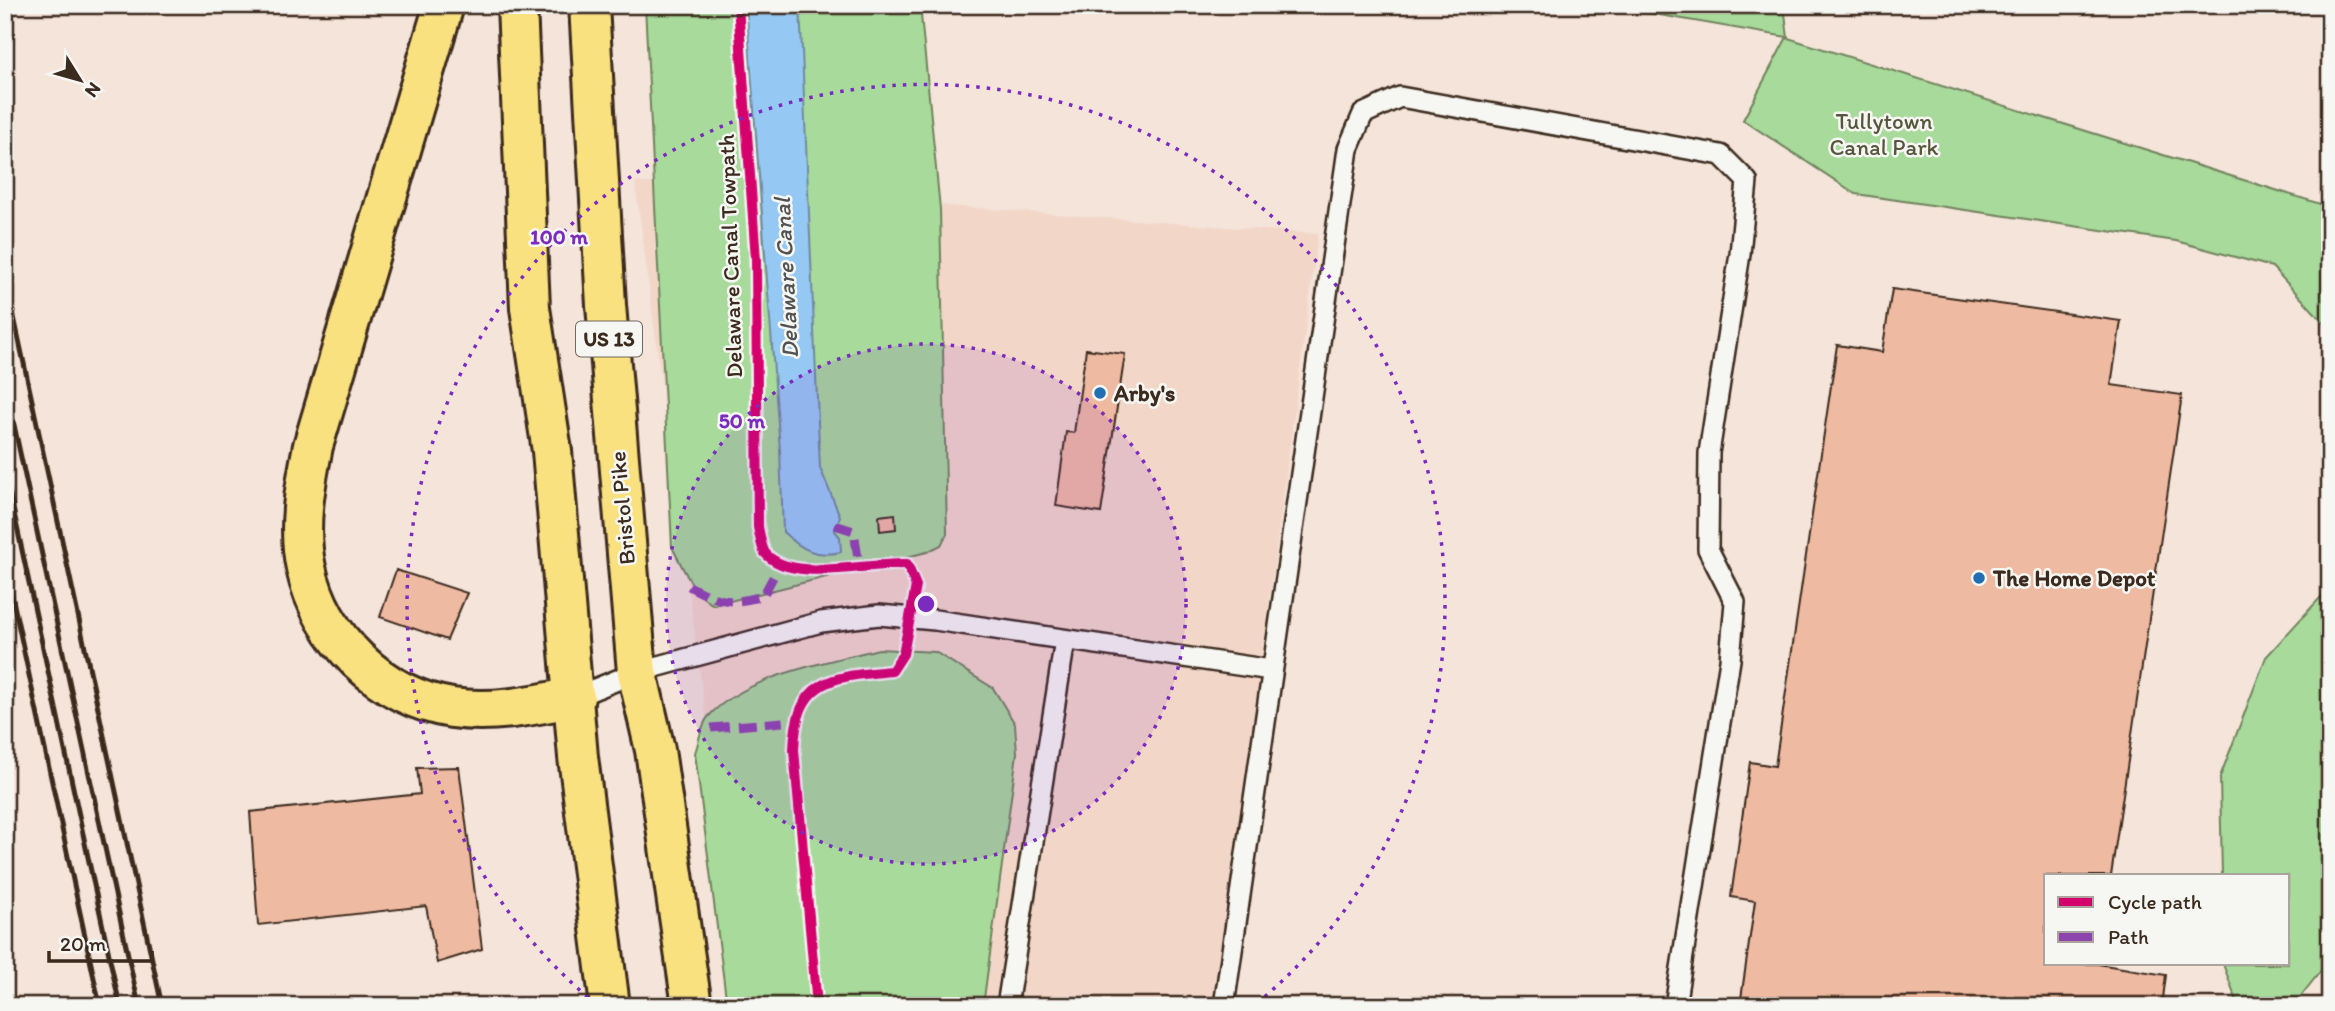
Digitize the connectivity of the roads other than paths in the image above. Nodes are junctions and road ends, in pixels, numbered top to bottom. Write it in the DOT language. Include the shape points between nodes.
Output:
graph roads {
  1 [pos="444,5"];
  2 [pos="517,5"];
  3 [pos="589,5"];
  4 [pos="1065,640"];
  5 [pos="1271,670"];
  6 [pos="637,672"];
  7 [pos="575,697"];
  8 [pos="610,1006"];
  9 [pos="692,1006"];
  10 [pos="1007,1006"];
  11 [pos="1224,1006"];
  12 [pos="1675,1006"];
  1 -- 7 [label="highway" via="313,446 302,513 306,568 322,611 344,647 365,667 419,699 451,708 485,710"];
  2 -- 7 [label="highway" via="530,308 552,451"];
  3 -- 6 [label="highway, Bristol Pike / US 13" via="606,305"];
  4 -- 5 [label="lane"];
  4 -- 6 [label="lane" via="922,619 850,617"];
  4 -- 10 [label="lane"];
  5 -- 11 [label="lane"];
  5 -- 12 [label="lane" via="1342,184 1348,149 1363,114 1400,97 1721,155 1747,181 1709,453 1707,549 1735,602 1719,737"];
  6 -- 7 [label="lane"];
  6 -- 9 [label="highway, Bristol Pike / US 13" via="655,750"];
  7 -- 8 [label="highway" via="578,757"];
}
